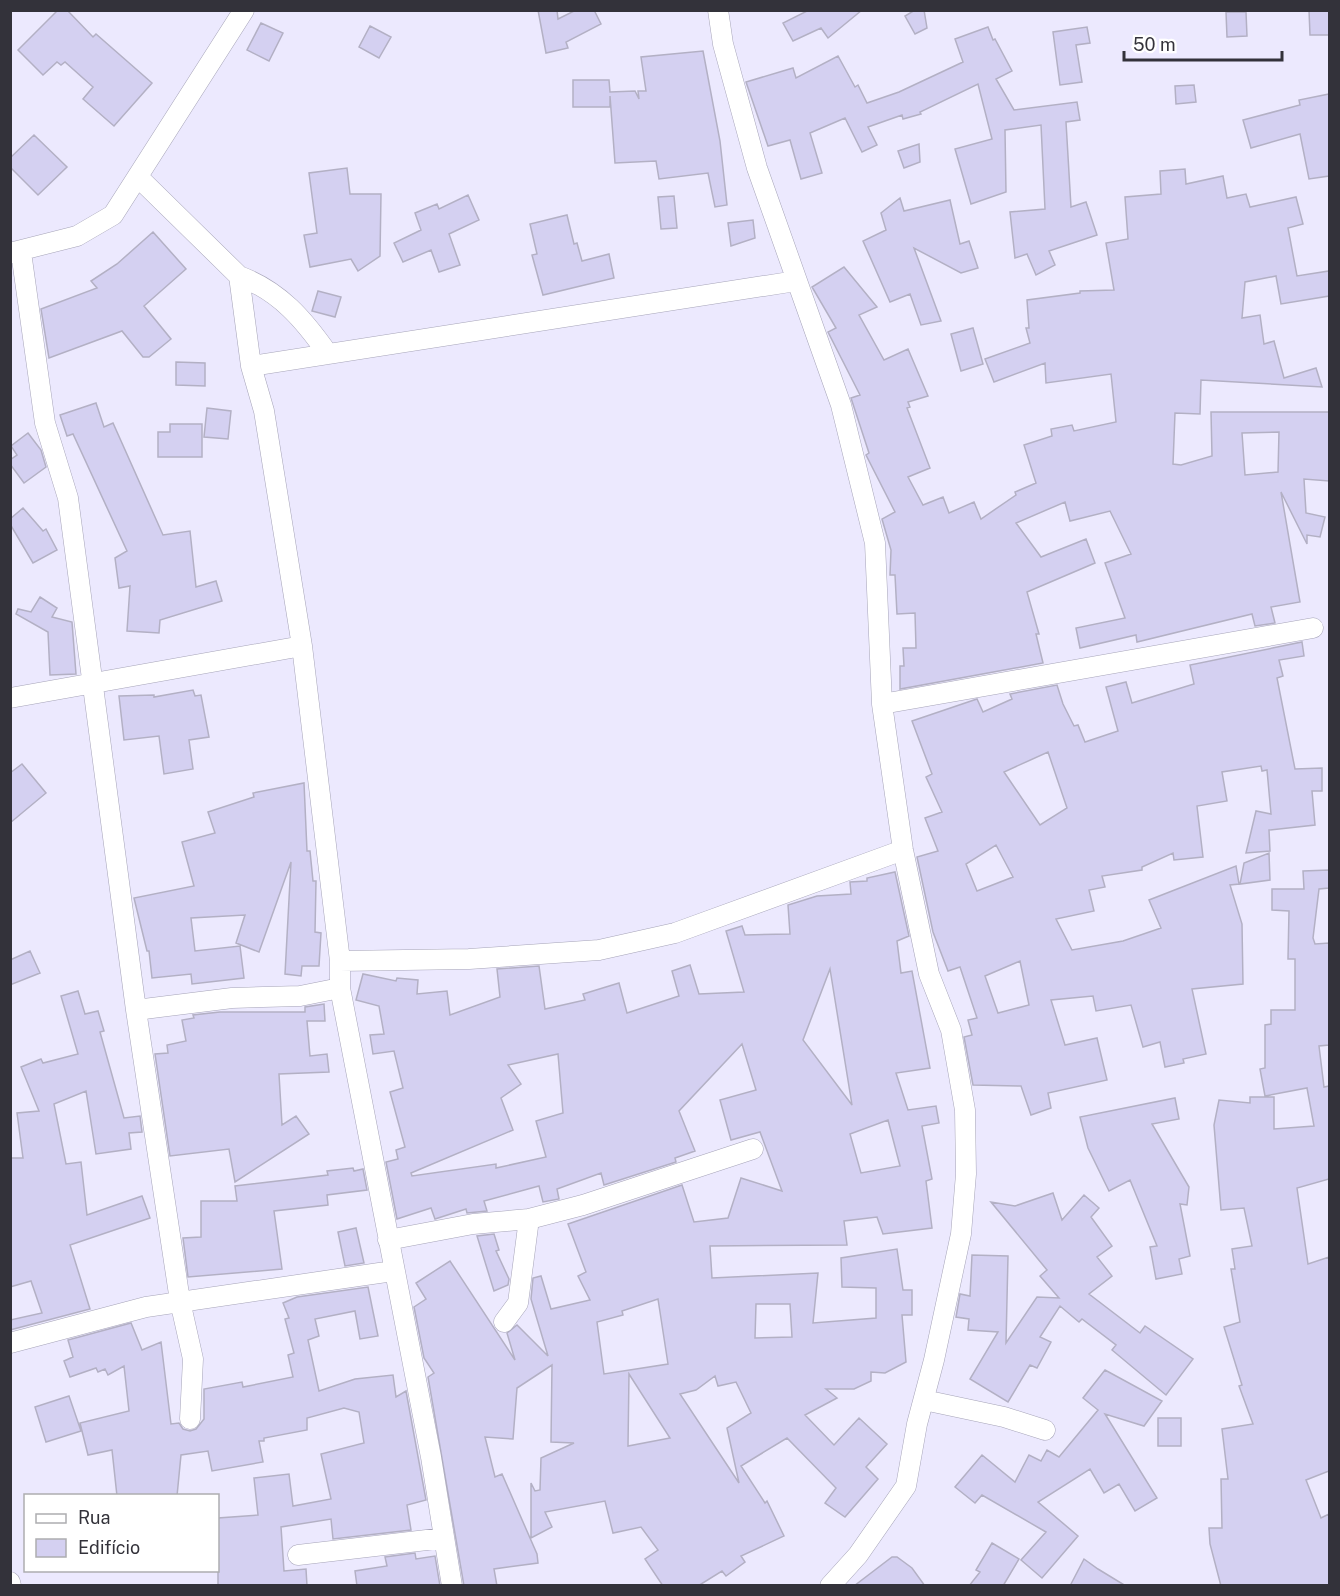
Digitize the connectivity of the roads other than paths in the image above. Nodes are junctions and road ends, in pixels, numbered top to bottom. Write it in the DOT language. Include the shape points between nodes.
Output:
graph roads {
  1 [pos="244,10"];
  2 [pos="718,10"];
  3 [pos="138,177"];
  4 [pos="16,252"];
  5 [pos="239,276"];
  6 [pos="796,281"];
  7 [pos="328,354"];
  8 [pos="251,366"];
  9 [pos="1313,628"];
  10 [pos="302,646"];
  11 [pos="93,683"];
  12 [pos="10,698"];
  13 [pos="882,704"];
  14 [pos="903,850"];
  15 [pos="340,961"];
  16 [pos="340,988"];
  17 [pos="136,1010"];
  18 [pos="753,1149"];
  19 [pos="529,1219"];
  20 [pos="388,1240"];
  21 [pos="393,1271"];
  22 [pos="180,1301"];
  23 [pos="504,1322"];
  24 [pos="10,1343"];
  25 [pos="924,1400"];
  26 [pos="190,1419"];
  27 [pos="1045,1430"];
  28 [pos="444,1538"];
  29 [pos="298,1555"];
  30 [pos="452,1586"];
  31 [pos="830,1586"];
  1 -- 3 [label="street"];
  2 -- 6 [label="street" via="723,44 757,168"];
  3 -- 4 [label="street" via="112,215 77,236"];
  3 -- 5 [label="street"];
  4 -- 11 [label="street" via="45,423 68,498"];
  5 -- 7 [label="street" via="269,289 284,301"];
  5 -- 8 [label="street"];
  6 -- 7 [label="street"];
  6 -- 13 [label="street" via="841,405 875,543"];
  7 -- 8 [label="street"];
  8 -- 10 [label="street" via="264,411"];
  9 -- 13 [label="street"];
  10 -- 11 [label="street"];
  10 -- 15 [label="street"];
  11 -- 12 [label="street"];
  11 -- 17 [label="street"];
  13 -- 14 [label="street"];
  14 -- 15 [label="street" via="675,933 599,950 470,959"];
  14 -- 25 [label="street" via="929,974 951,1030 965,1110 966,1174 961,1234"];
  15 -- 16 [label="street"];
  16 -- 17 [label="street" via="300,996 232,998"];
  16 -- 20 [label="street"];
  17 -- 22 [label="street"];
  18 -- 19 [label="street"];
  19 -- 20 [label="street" via="473,1224"];
  19 -- 23 [label="street" via="518,1303"];
  20 -- 21 [label="street"];
  21 -- 22 [label="street"];
  21 -- 28 [label="street"];
  22 -- 24 [label="street"];
  22 -- 26 [label="street" via="193,1359"];
  25 -- 27 [label="street"];
  25 -- 31 [label="street" via="906,1486 858,1555"];
  28 -- 29 [label="street"];
  28 -- 30 [label="street"];
}
